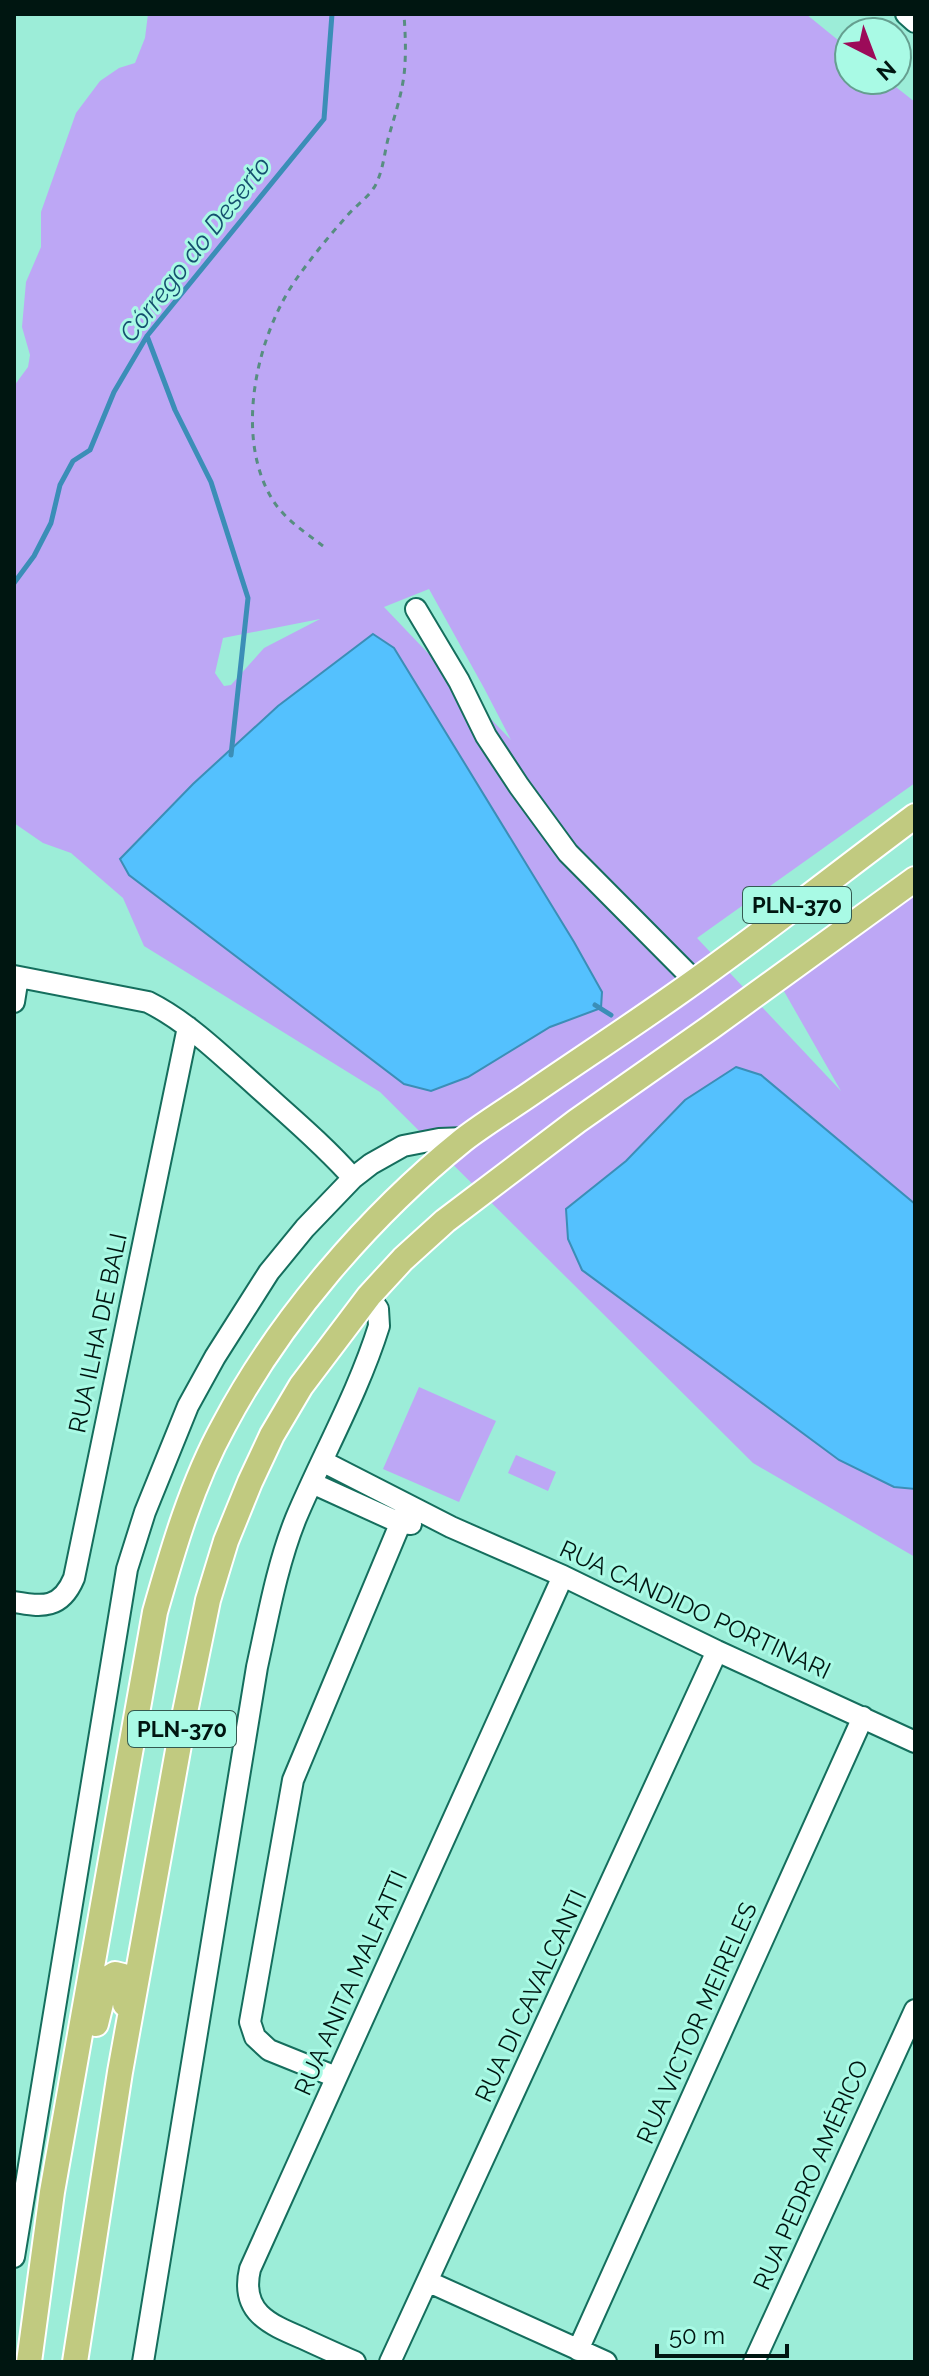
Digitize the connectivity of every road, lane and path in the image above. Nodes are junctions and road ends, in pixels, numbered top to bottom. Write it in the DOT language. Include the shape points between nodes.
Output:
graph roads {
  1 [pos="404,14"];
  2 [pos="906,14"];
  3 [pos="915,22"];
  4 [pos="323,546"];
  5 [pos="416,609"];
  6 [pos="915,816"];
  7 [pos="915,879"];
  8 [pos="16,977"];
  9 [pos="695,981"];
  10 [pos="14,1002"];
  11 [pos="188,1027"];
  12 [pos="466,1138"];
  13 [pos="353,1178"];
  14 [pos="369,1296"];
  15 [pos="322,1461"];
  16 [pos="312,1483"];
  17 [pos="404,1514"];
  18 [pos="563,1576"];
  19 [pos="14,1602"];
  20 [pos="717,1651"];
  21 [pos="863,1717"];
  22 [pos="915,1742"];
  23 [pos="915,2010"];
  24 [pos="120,2072"];
  25 [pos="336,2077"];
  26 [pos="52,2192"];
  27 [pos="14,2257"];
  28 [pos="90,2278"];
  29 [pos="429,2282"];
  30 [pos="578,2350"];
  31 [pos="29,2362"];
  32 [pos="75,2362"];
  33 [pos="92,2362"];
  34 [pos="143,2362"];
  35 [pos="355,2362"];
  36 [pos="390,2362"];
  37 [pos="606,2362"];
  38 [pos="754,2362"];
  1 -- 4 [label="path" via="405,64 383,167 373,189 296,280 270,334 254,393 251,429 264,483 289,519"];
  2 -- 3 [label="street"];
  5 -- 9 [label="street" via="486,736 560,842"];
  6 -- 9 [label="main road, PLN-370"];
  7 -- 14 [label="main road, PLN-370" via="489,1186 403,1259"];
  8 -- 10 [label="street"];
  8 -- 11 [label="street" via="148,1002"];
  9 -- 12 [label="main road, PLN-370"];
  11 -- 13 [label="street"];
  11 -- 19 [label="street, RUA ILHA DE BALI" via="74,1578 63,1597 48,1605"];
  12 -- 13 [label="street" via="403,1146"];
  12 -- 26 [label="main road, PLN-370" via="413,1182 292,1317 222,1427 195,1489 155,1612"];
  13 -- 27 [label="street" via="269,1272 215,1357 166,1458 127,1569"];
  14 -- 15 [label="street" via="378,1309 379,1326"];
  14 -- 24 [label="main road, PLN-370" via="279,1422 226,1541 184,1717"];
  15 -- 16 [label="street"];
  15 -- 17 [label="street, RUA CANDIDO PORTINARI"];
  16 -- 17 [label="street, RUA CANDIDO PORTINARI"];
  16 -- 34 [label="street" via="275,1585 257,1667"];
  17 -- 18 [label="street, RUA CANDIDO PORTINARI" via="451,1527"];
  17 -- 25 [label="street" via="293,1780 250,2022 262,2045"];
  18 -- 20 [label="street, RUA CANDIDO PORTINARI"];
  18 -- 25 [label="street, RUA ANITA MALFATTI"];
  20 -- 21 [label="street, RUA CANDIDO PORTINARI"];
  20 -- 29 [label="street, RUA DI CAVALCANTI"];
  21 -- 22 [label="street, RUA CANDIDO PORTINARI"];
  21 -- 30 [label="street, RUA VICTOR MEIRELES"];
  23 -- 38 [label="street, RUA PEDRO AMÉRICO"];
  24 -- 26 [label="main road" via="118,2049 128,1983 115,1974 107,1979 99,2010 70,2155"];
  24 -- 28 [label="main road, PLN-370"];
  25 -- 35 [label="street, RUA ANITA MALFATTI" via="250,2269 248,2287 254,2308 268,2323"];
  26 -- 31 [label="main road, PLN-370"];
  28 -- 32 [label="main road, PLN-370"];
  28 -- 33 [label="main road" via="96,2318"];
  29 -- 30 [label="street"];
  29 -- 36 [label="street, RUA DI CAVALCANTI"];
  30 -- 37 [label="street"];
}
